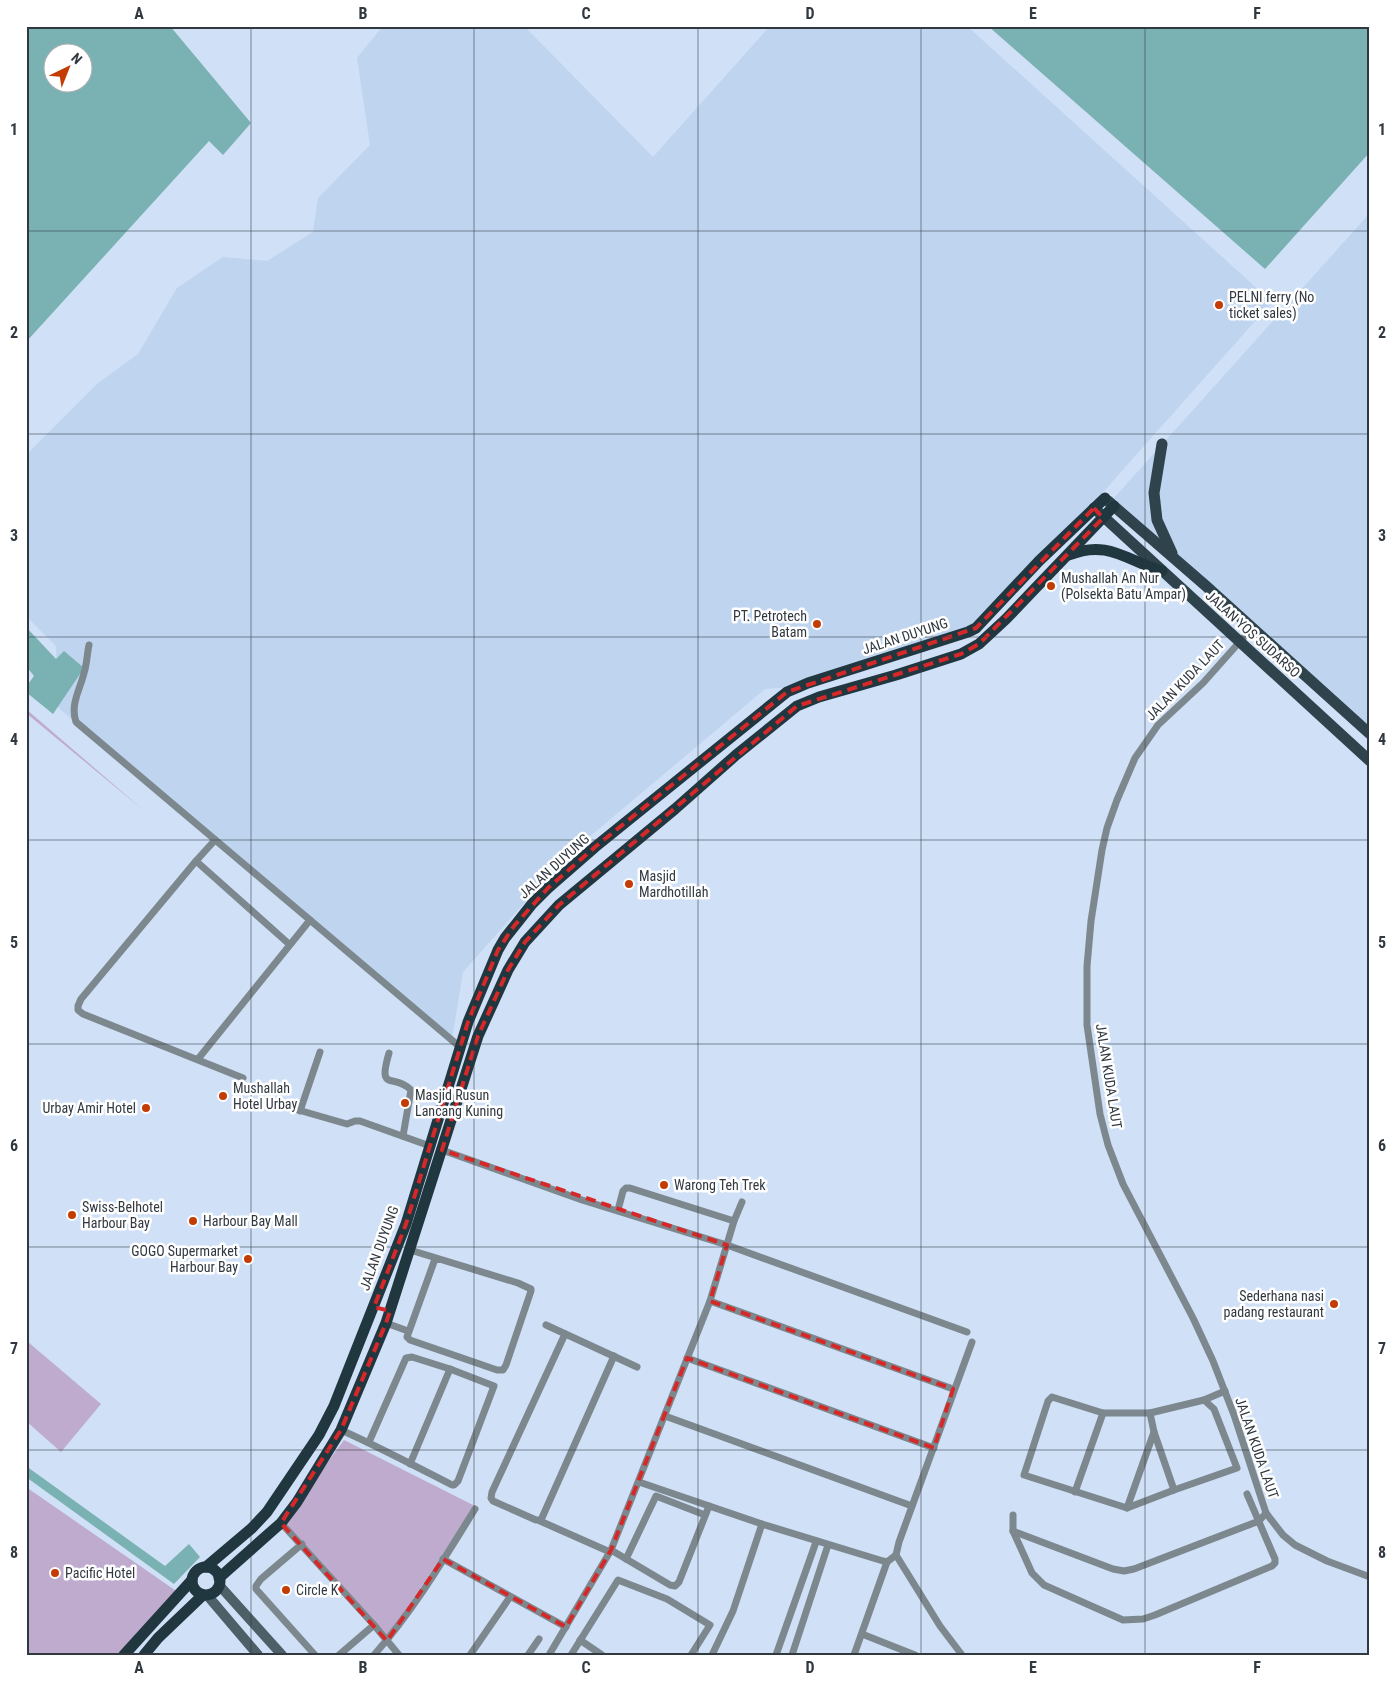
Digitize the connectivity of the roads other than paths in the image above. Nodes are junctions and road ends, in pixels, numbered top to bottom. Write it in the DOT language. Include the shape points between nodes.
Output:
graph roads {
  1 [pos="1162,444"];
  2 [pos="1105,498"];
  3 [pos="1114,506"];
  4 [pos="1094,508"];
  5 [pos="1104,518"];
  6 [pos="1174,557"];
  7 [pos="1064,558"];
  8 [pos="1162,571"];
  9 [pos="1252,628"];
  10 [pos="1238,642"];
  11 [pos="89,645"];
  12 [pos="1370,734"];
  13 [pos="1370,761"];
  14 [pos="215,840"];
  15 [pos="595,847"];
  16 [pos="196,860"];
  17 [pos="609,863"];
  18 [pos="310,920"];
  19 [pos="289,944"];
  20 [pos="460,1046"];
  21 [pos="320,1052"];
  22 [pos="389,1052"];
  23 [pos="198,1059"];
  24 [pos="244,1078"];
  25 [pos="274,1103"];
  26 [pos="300,1111"];
  27 [pos="403,1136"];
  28 [pos="430,1146"];
  29 [pos="442,1150"];
  30 [pos="742,1202"];
  31 [pos="618,1210"];
  32 [pos="734,1221"];
  33 [pos="727,1245"];
  34 [pos="410,1250"];
  35 [pos="435,1259"];
  36 [pos="710,1301"];
  37 [pos="374,1307"];
  38 [pos="390,1311"];
  39 [pos="386,1323"];
  40 [pos="546,1326"];
  41 [pos="408,1331"];
  42 [pos="967,1332"];
  43 [pos="565,1334"];
  44 [pos="972,1342"];
  45 [pos="614,1356"];
  46 [pos="687,1358"];
  47 [pos="637,1367"];
  48 [pos="450,1369"];
  49 [pos="953,1389"];
  50 [pos="1225,1391"];
  51 [pos="1204,1400"];
  52 [pos="1103,1413"];
  53 [pos="1150,1413"];
  54 [pos="665,1416"];
  55 [pos="341,1430"];
  56 [pos="1154,1432"];
  57 [pos="369,1442"];
  58 [pos="934,1448"];
  59 [pos="410,1464"];
  60 [pos="639,1482"];
  61 [pos="1174,1490"];
  62 [pos="1075,1492"];
  63 [pos="1247,1494"];
  64 [pos="709,1506"];
  65 [pos="912,1506"];
  66 [pos="1127,1508"];
  67 [pos="475,1509"];
  68 [pos="1266,1513"];
  69 [pos="705,1515"];
  70 [pos="1012,1515"];
  71 [pos="540,1521"];
  72 [pos="1259,1521"];
  73 [pos="281,1523"];
  74 [pos="762,1524"];
  75 [pos="1013,1531"];
  76 [pos="816,1542"];
  77 [pos="302,1544"];
  78 [pos="828,1545"];
  79 [pos="611,1551"];
  80 [pos="896,1555"];
  81 [pos="443,1559"];
  82 [pos="626,1559"];
  83 [pos="887,1562"];
  84 [pos="206,1568"];
  85 [pos="1370,1577"];
  86 [pos="192,1580"];
  87 [pos="219,1582"];
  88 [pos="205,1595"];
  89 [pos="510,1597"];
  90 [pos="374,1625"];
  91 [pos="566,1627"];
  92 [pos="261,1631"];
  93 [pos="862,1634"];
  94 [pos="539,1639"];
  95 [pos="387,1640"];
  96 [pos="580,1640"];
  97 [pos="247,1643"];
  98 [pos="124,1655"];
  99 [pos="144,1655"];
  100 [pos="258,1655"];
  101 [pos="282,1655"];
  102 [pos="315,1655"];
  103 [pos="339,1655"];
  104 [pos="374,1655"];
  105 [pos="399,1655"];
  106 [pos="470,1655"];
  107 [pos="528,1655"];
  108 [pos="549,1655"];
  109 [pos="571,1655"];
  110 [pos="602,1655"];
  111 [pos="692,1655"];
  112 [pos="712,1655"];
  113 [pos="776,1655"];
  114 [pos="792,1655"];
  115 [pos="854,1655"];
  116 [pos="916,1655"];
  117 [pos="962,1655"];
  1 -- 6 [label="main road" via="1154,493 1157,520"];
  2 -- 3 [label="main road, JALAN YOS SUDARSO"];
  2 -- 4 [label="highway, JALAN DUYUNG"];
  3 -- 5 [label="highway, JALAN DUYUNG"];
  3 -- 6 [label="main road, JALAN YOS SUDARSO"];
  4 -- 5 [label="main road, JALAN YOS SUDARSO"];
  4 -- 15 [label="highway, JALAN DUYUNG" via="1039,560 976,628 787,692"];
  5 -- 7 [label="highway, JALAN DUYUNG"];
  5 -- 8 [label="main road, JALAN YOS SUDARSO"];
  6 -- 9 [label="main road, JALAN YOS SUDARSO"];
  7 -- 8 [label="highway" via="1082,551 1102,549"];
  7 -- 17 [label="highway, JALAN DUYUNG" via="992,633 971,649 814,698 791,710"];
  8 -- 10 [label="main road, JALAN YOS SUDARSO"];
  9 -- 10 [label="street, JALAN KUDA LAUT"];
  9 -- 12 [label="main road, JALAN YOS SUDARSO"];
  10 -- 13 [label="main road, JALAN YOS SUDARSO"];
  10 -- 50 [label="street, JALAN KUDA LAUT" via="1202,683 1158,725 1135,758 1124,783 1102,850 1091,921 1086,992 1100,1114 1108,1145 1123,1184 1193,1318"];
  11 -- 14 [label="street" via="74,701 76,722"];
  14 -- 16 [label="street"];
  14 -- 18 [label="street"];
  15 -- 17 [label="highway"];
  15 -- 20 [label="highway, JALAN DUYUNG" via="538,898 505,938"];
  16 -- 19 [label="street"];
  16 -- 23 [label="street" via="81,999 78,1010"];
  17 -- 29 [label="highway, JALAN DUYUNG" via="559,905 514,957 478,1036"];
  18 -- 19 [label="street"];
  18 -- 20 [label="street"];
  19 -- 23 [label="street"];
  20 -- 28 [label="highway, JALAN DUYUNG"];
  21 -- 26 [label="street"];
  22 -- 27 [label="street" via="385,1077 411,1090"];
  23 -- 24 [label="street"];
  25 -- 26 [label="street"];
  26 -- 27 [label="street" via="347,1124 357,1120"];
  27 -- 28 [label="street"];
  28 -- 37 [label="highway, JALAN DUYUNG" via="406,1224"];
  29 -- 31 [label="street"];
  29 -- 34 [label="highway, JALAN DUYUNG"];
  30 -- 32 [label="street"];
  31 -- 32 [label="street" via="626,1188"];
  31 -- 33 [label="street"];
  32 -- 33 [label="street"];
  33 -- 36 [label="street"];
  33 -- 42 [label="street"];
  34 -- 35 [label="street"];
  34 -- 38 [label="highway, JALAN DUYUNG"];
  35 -- 41 [label="street"];
  35 -- 41 [label="street" via="518,1282 530,1289 506,1365 503,1370 497,1370 410,1340"];
  36 -- 46 [label="street"];
  36 -- 49 [label="street"];
  37 -- 38 [label="highway"];
  37 -- 84 [label="highway, JALAN DUYUNG" via="319,1435 261,1519"];
  38 -- 39 [label="highway, JALAN DUYUNG"];
  39 -- 41 [label="street"];
  39 -- 55 [label="highway, JALAN DUYUNG"];
  40 -- 43 [label="street"];
  43 -- 45 [label="street"];
  43 -- 71 [label="street" via="491,1498"];
  44 -- 49 [label="street"];
  45 -- 47 [label="street"];
  45 -- 71 [label="street"];
  46 -- 54 [label="street"];
  46 -- 58 [label="street"];
  48 -- 57 [label="street" via="406,1358"];
  48 -- 59 [label="street"];
  48 -- 59 [label="street" via="490,1383 495,1388 458,1481 452,1485"];
  49 -- 58 [label="street"];
  50 -- 51 [label="street"];
  50 -- 68 [label="street, JALAN KUDA LAUT"];
  51 -- 53 [label="street"];
  51 -- 61 [label="street" via="1214,1408 1237,1468"];
  52 -- 53 [label="street"];
  52 -- 62 [label="street"];
  52 -- 62 [label="street" via="1052,1397 1048,1401 1024,1475"];
  53 -- 56 [label="street"];
  54 -- 60 [label="street"];
  54 -- 65 [label="street"];
  55 -- 57 [label="street"];
  55 -- 73 [label="highway, JALAN DUYUNG"];
  56 -- 61 [label="street"];
  56 -- 66 [label="street"];
  57 -- 59 [label="street"];
  58 -- 65 [label="street"];
  60 -- 64 [label="street"];
  60 -- 79 [label="street"];
  61 -- 66 [label="street"];
  62 -- 66 [label="street"];
  63 -- 72 [label="street"];
  64 -- 69 [label="street"];
  64 -- 74 [label="street"];
  65 -- 80 [label="street"];
  67 -- 81 [label="street"];
  68 -- 72 [label="street"];
  68 -- 85 [label="street, JALAN KUDA LAUT" via="1295,1545"];
  69 -- 82 [label="street" via="655,1496"];
  69 -- 82 [label="street" via="677,1585 670,1586"];
  70 -- 75 [label="street"];
  71 -- 79 [label="street"];
  72 -- 75 [label="street" via="1124,1570 1113,1569"];
  72 -- 75 [label="street" via="1275,1559 1272,1566 1155,1615 1134,1620 1123,1620 1044,1585 1032,1573"];
  73 -- 77 [label="street"];
  73 -- 87 [label="highway, JALAN DUYUNG"];
  74 -- 76 [label="street"];
  74 -- 112 [label="street" via="733,1610"];
  76 -- 78 [label="street"];
  76 -- 113 [label="street"];
  77 -- 90 [label="street"];
  77 -- 102 [label="street" via="261,1578 256,1589"];
  78 -- 83 [label="street"];
  78 -- 114 [label="street"];
  79 -- 82 [label="street"];
  79 -- 91 [label="street"];
  80 -- 83 [label="street"];
  80 -- 117 [label="street"];
  81 -- 89 [label="street"];
  81 -- 95 [label="street"];
  83 -- 93 [label="street"];
  84 -- 86 [label="highway" via="198,1570"];
  84 -- 87 [label="highway" via="214,1570"];
  86 -- 88 [label="highway" via="196,1591"];
  86 -- 98 [label="highway"];
  87 -- 88 [label="highway" via="214,1592"];
  87 -- 92 [label="main road"];
  88 -- 97 [label="main road"];
  88 -- 99 [label="highway"];
  89 -- 91 [label="street"];
  89 -- 106 [label="street"];
  90 -- 95 [label="street"];
  90 -- 103 [label="street"];
  91 -- 108 [label="street"];
  92 -- 97 [label="main road"];
  92 -- 101 [label="main road"];
  93 -- 115 [label="street"];
  93 -- 116 [label="street"];
  94 -- 107 [label="street"];
  95 -- 104 [label="street"];
  95 -- 105 [label="street"];
  96 -- 109 [label="street"];
  96 -- 110 [label="street"];
  96 -- 111 [label="street" via="618,1580 666,1599 710,1625"];
  97 -- 100 [label="main road"];
}
